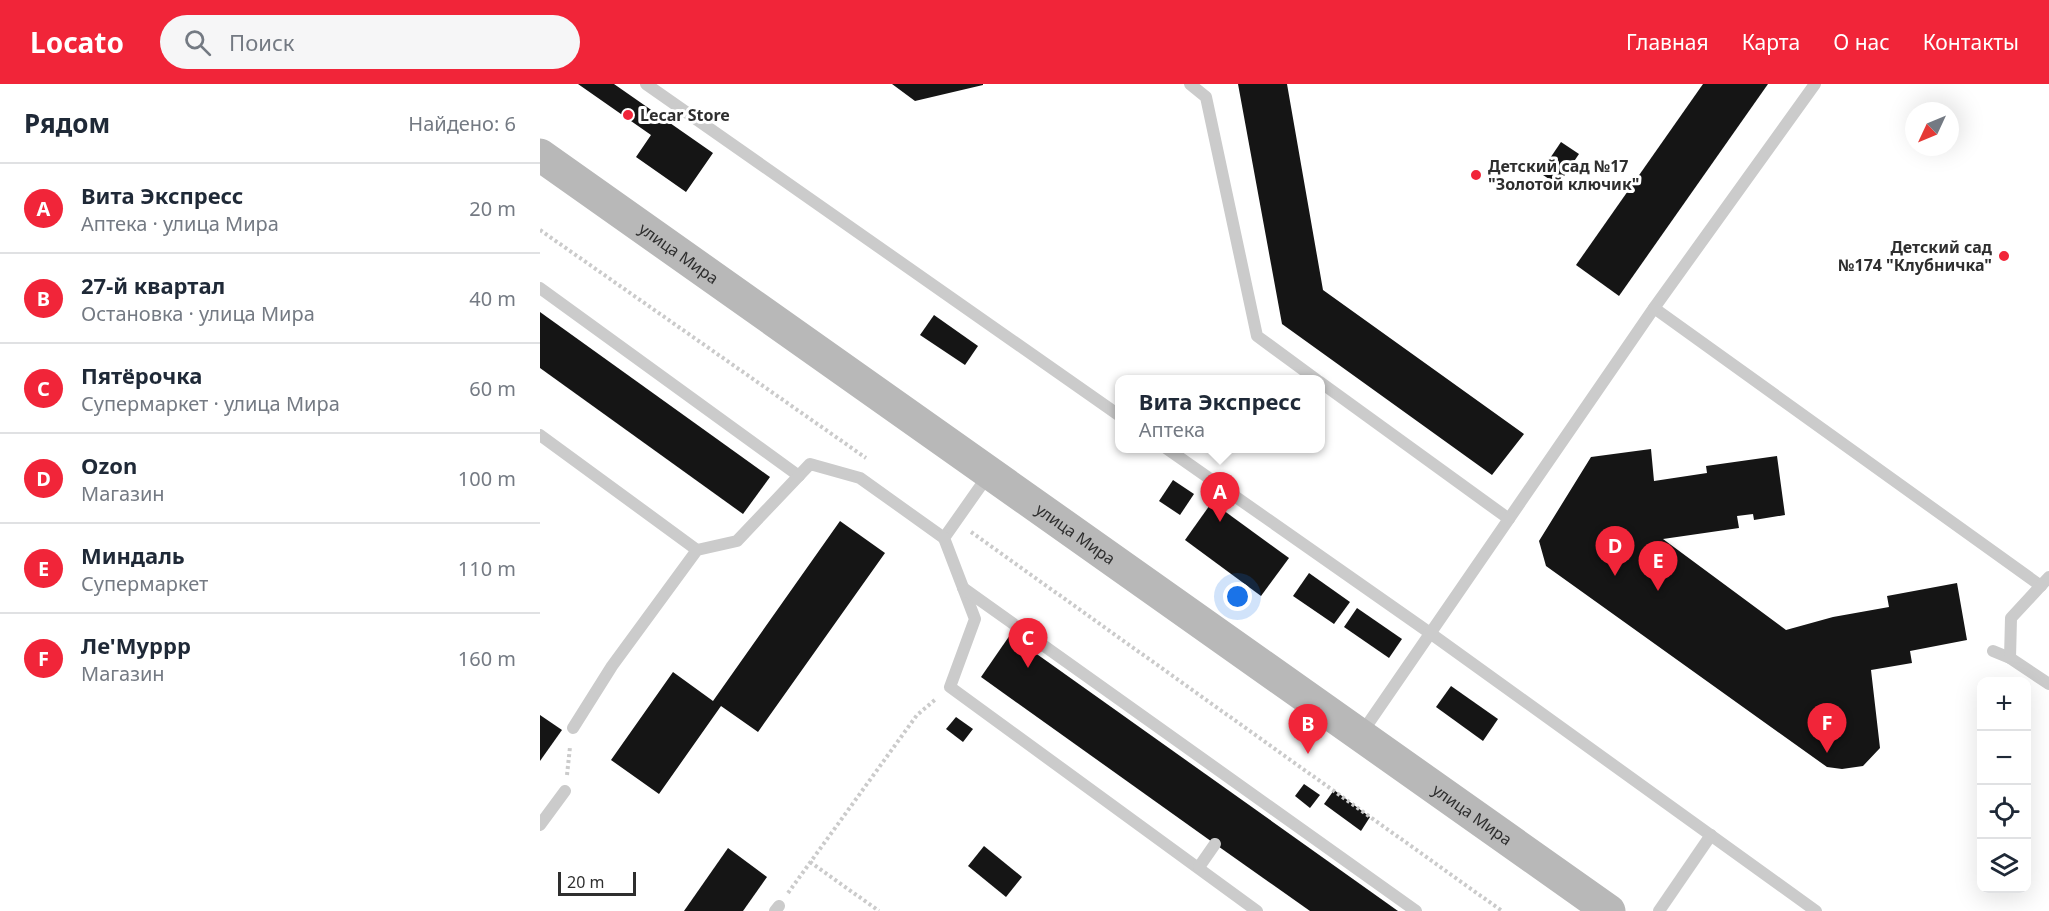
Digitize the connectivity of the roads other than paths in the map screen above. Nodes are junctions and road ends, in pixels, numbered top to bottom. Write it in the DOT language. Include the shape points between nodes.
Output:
graph roads {
  1 [pos="646,84"];
  2 [pos="1190,84"];
  3 [pos="1815,84"];
  4 [pos="540,156"];
  5 [pos="540,288"];
  6 [pos="1654,308"];
  7 [pos="1311,375"];
  8 [pos="1325,385"];
  9 [pos="1115,413"];
  10 [pos="540,435"];
  11 [pos="1173,453"];
  12 [pos="989,473"];
  13 [pos="799,476"];
  14 [pos="1509,519"];
  15 [pos="944,538"];
  16 [pos="697,550"];
  17 [pos="2045,582"];
  18 [pos="963,588"];
  19 [pos="1430,633"];
  20 [pos="1993,651"];
  21 [pos="2010,658"];
  22 [pos="2049,684"];
  23 [pos="573,728"];
  24 [pos="1360,735"];
  25 [pos="565,791"];
  26 [pos="540,825"];
  27 [pos="1711,835"];
  28 [pos="1215,844"];
  29 [pos="1199,867"];
  30 [pos="1257,911"];
  31 [pos="1416,911"];
  32 [pos="1609,911"];
  33 [pos="1659,911"];
  34 [pos="1816,911"];
  1 -- 9 [label="lane"];
  2 -- 7 [label="lane" via="1206,96 1257,336"];
  3 -- 6 [label="lane"];
  4 -- 12 [label="main road, улица Мира"];
  5 -- 13 [label="lane"];
  6 -- 14 [label="lane"];
  6 -- 17 [label="lane"];
  8 -- 14 [label="lane"];
  10 -- 16 [label="lane"];
  11 -- 19 [label="lane"];
  12 -- 15 [label="lane"];
  12 -- 24 [label="main road, улица Мира"];
  13 -- 15 [label="lane" via="810,464 860,478"];
  13 -- 16 [label="lane" via="737,541"];
  14 -- 19 [label="lane"];
  15 -- 18 [label="lane"];
  16 -- 23 [label="lane" via="612,666"];
  17 -- 21 [label="lane" via="2011,618"];
  18 -- 29 [label="lane" via="975,619 950,687"];
  18 -- 31 [label="lane" via="1249,799"];
  19 -- 24 [label="lane"];
  19 -- 27 [label="lane"];
  20 -- 21 [label="lane"];
  21 -- 22 [label="lane"];
  24 -- 32 [label="main road, улица Мира"];
  25 -- 26 [label="lane"];
  27 -- 33 [label="lane"];
  27 -- 34 [label="lane"];
  28 -- 29 [label="lane"];
  29 -- 30 [label="lane"];
}
